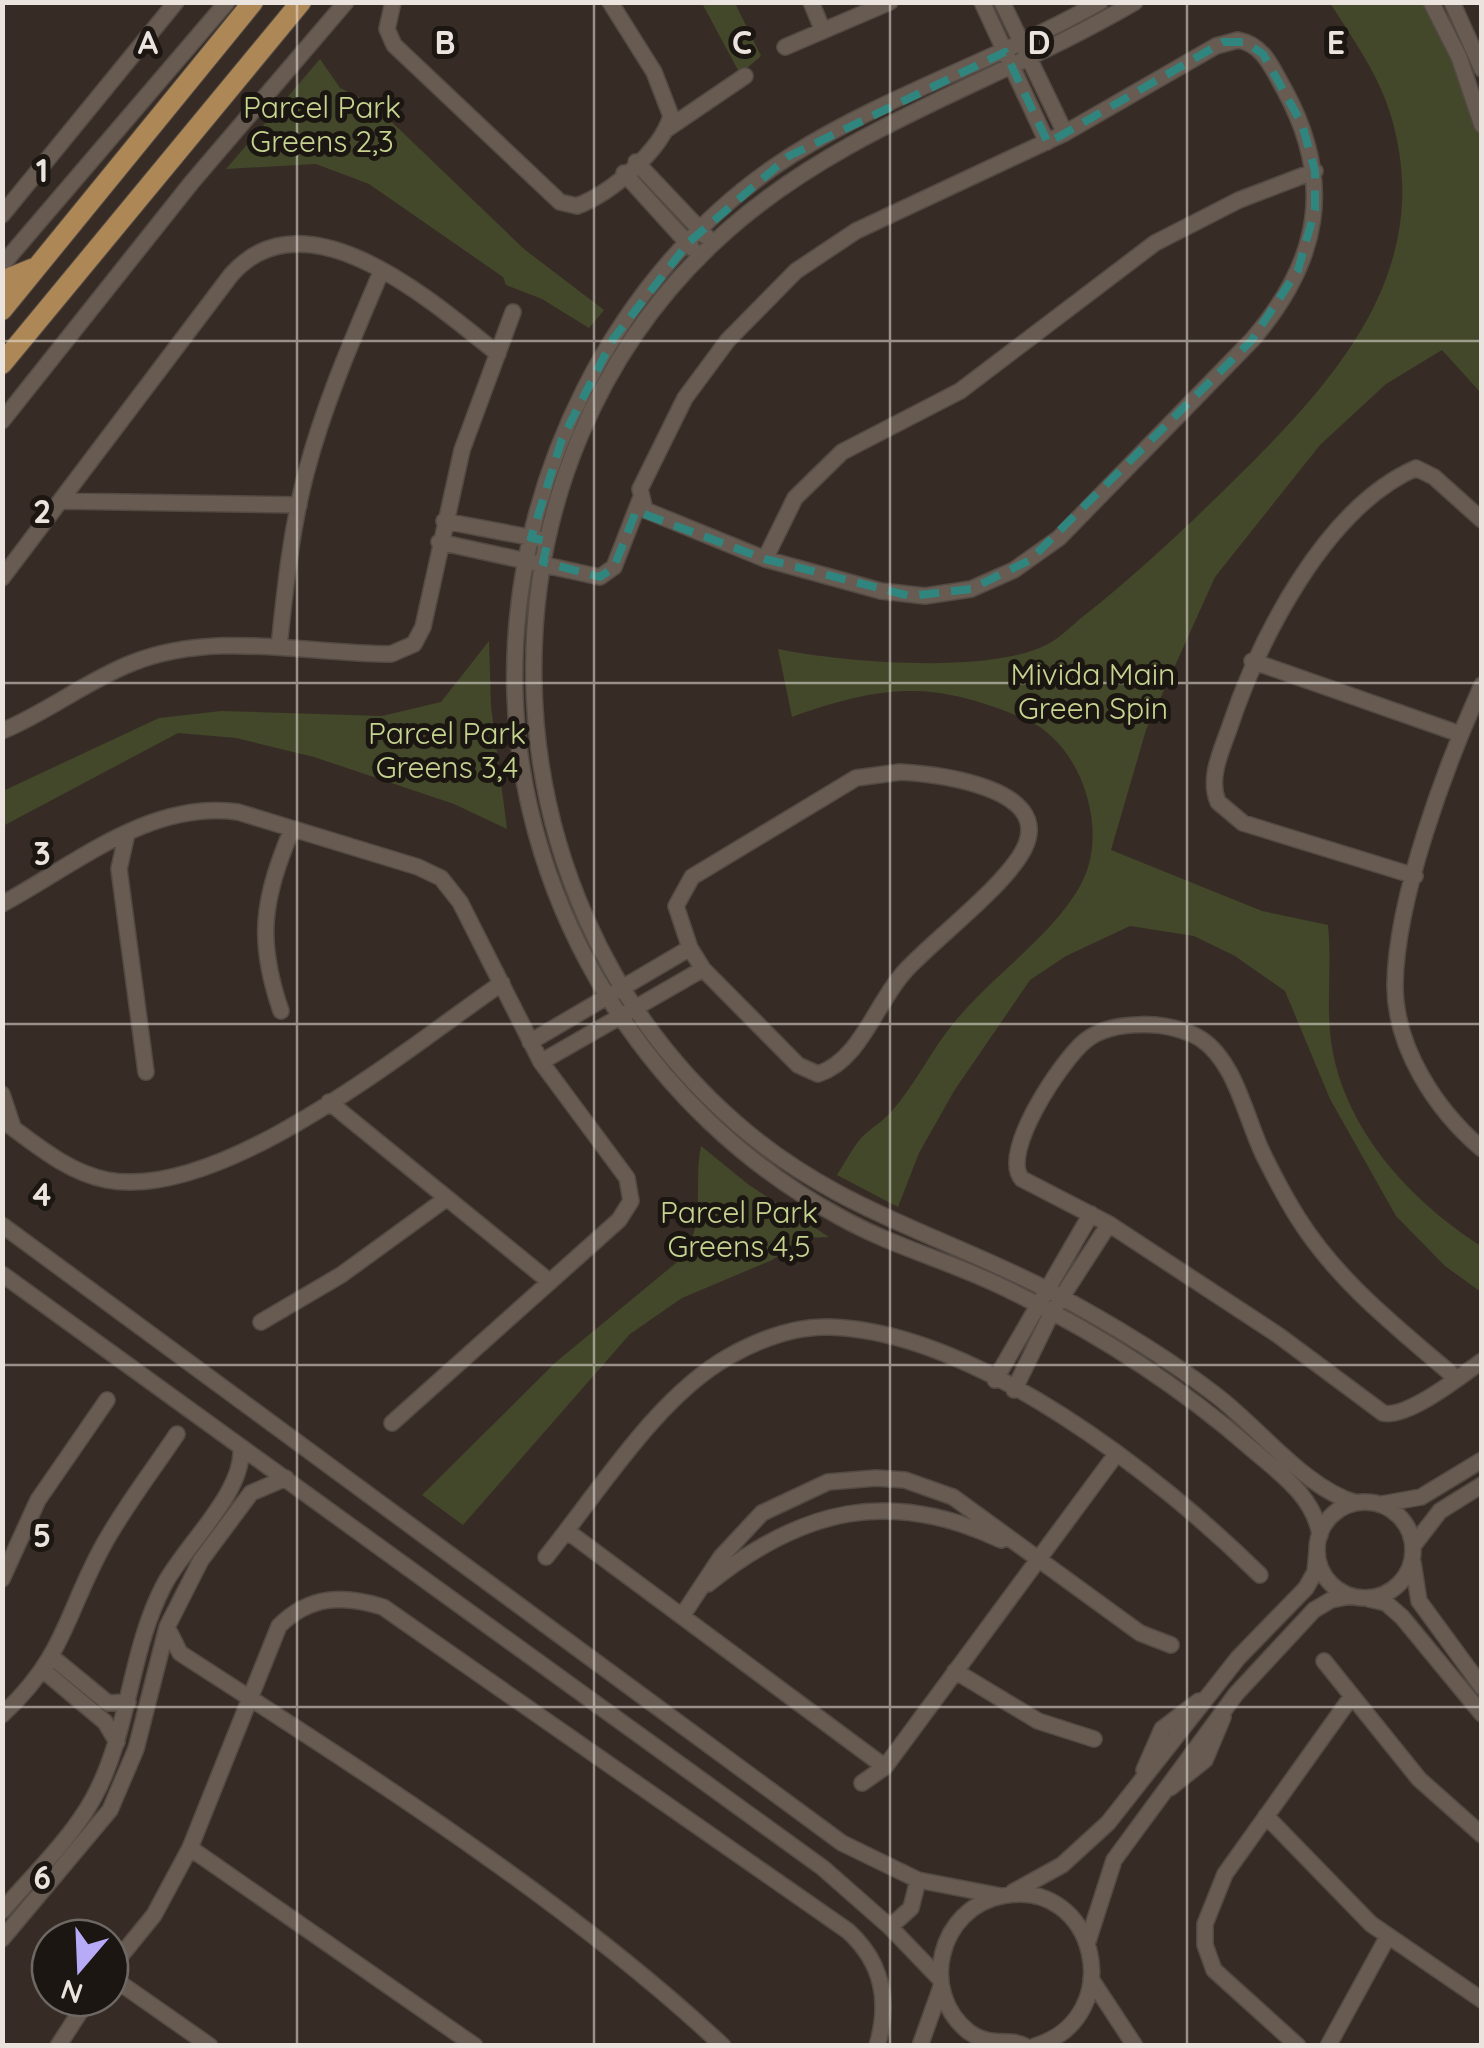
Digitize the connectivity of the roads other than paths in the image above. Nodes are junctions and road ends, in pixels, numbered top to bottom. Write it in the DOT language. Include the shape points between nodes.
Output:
graph roads {
  1 [pos="176,2"];
  2 [pos="226,2"];
  3 [pos="253,2"];
  4 [pos="301,2"];
  5 [pos="346,2"];
  6 [pos="393,2"];
  7 [pos="610,2"];
  8 [pos="811,2"];
  9 [pos="890,2"];
  10 [pos="982,2"];
  11 [pos="1002,2"];
  12 [pos="1100,2"];
  13 [pos="1135,2"];
  14 [pos="1431,2"];
  15 [pos="1452,2"];
  16 [pos="823,30"];
  17 [pos="785,47"];
  18 [pos="1026,51"];
  19 [pos="1008,59"];
  20 [pos="1482,69"];
  21 [pos="745,76"];
  22 [pos="1482,126"];
  23 [pos="667,129"];
  24 [pos="1066,133"];
  25 [pos="1047,142"];
  26 [pos="630,168"];
  27 [pos="1315,171"];
  28 [pos="2,216"];
  29 [pos="700,231"];
  30 [pos="688,243"];
  31 [pos="713,243"];
  32 [pos="701,256"];
  33 [pos="2,265"];
  34 [pos="36,267"];
  35 [pos="381,272"];
  36 [pos="2,281"];
  37 [pos="2,310"];
  38 [pos="513,312"];
  39 [pos="498,354"];
  40 [pos="2,364"];
  41 [pos="2,421"];
  42 [pos="640,500"];
  43 [pos="61,501"];
  44 [pos="298,504"];
  45 [pos="1482,520"];
  46 [pos="444,521"];
  47 [pos="540,539"];
  48 [pos="439,542"];
  49 [pos="765,559"];
  50 [pos="534,561"];
  51 [pos="2,578"];
  52 [pos="279,647"];
  53 [pos="1252,661"];
  54 [pos="1482,686"];
  55 [pos="2,731"];
  56 [pos="1460,734"];
  57 [pos="292,829"];
  58 [pos="127,832"];
  59 [pos="90,852"];
  60 [pos="1414,876"];
  61 [pos="120,878"];
  62 [pos="2,904"];
  63 [pos="690,948"];
  64 [pos="702,969"];
  65 [pos="502,983"];
  66 [pos="615,992"];
  67 [pos="282,1011"];
  68 [pos="627,1012"];
  69 [pos="530,1042"];
  70 [pos="541,1062"];
  71 [pos="146,1072"];
  72 [pos="2,1094"];
  73 [pos="329,1102"];
  74 [pos="8,1124"];
  75 [pos="1482,1149"];
  76 [pos="447,1198"];
  77 [pos="1091,1214"];
  78 [pos="1108,1224"];
  79 [pos="2,1225"];
  80 [pos="2,1274"];
  81 [pos="550,1282"];
  82 [pos="1053,1293"];
  83 [pos="1044,1309"];
  84 [pos="261,1322"];
  85 [pos="1482,1361"];
  86 [pos="1457,1379"];
  87 [pos="995,1380"];
  88 [pos="1014,1390"];
  89 [pos="107,1400"];
  90 [pos="392,1423"];
  91 [pos="178,1434"];
  92 [pos="241,1447"];
  93 [pos="1116,1453"];
  94 [pos="1482,1460"];
  95 [pos="286,1478"];
  96 [pos="1482,1485"];
  97 [pos="1364,1503"];
  98 [pos="216,1508"];
  99 [pos="231,1519"];
  100 [pos="567,1531"];
  101 [pos="1318,1543"];
  102 [pos="1021,1550"];
  103 [pos="1413,1552"];
  104 [pos="546,1557"];
  105 [pos="1036,1560"];
  106 [pos="1260,1575"];
  107 [pos="2,1580"];
  108 [pos="701,1590"];
  109 [pos="1358,1597"];
  110 [pos="682,1616"];
  111 [pos="167,1628"];
  112 [pos="1171,1645"];
  113 [pos="1324,1661"];
  114 [pos="48,1664"];
  115 [pos="955,1671"];
  116 [pos="1482,1687"];
  117 [pos="248,1696"];
  118 [pos="1352,1696"];
  119 [pos="128,1702"];
  120 [pos="1202,1703"];
  121 [pos="1482,1714"];
  122 [pos="2,1715"];
  123 [pos="1219,1716"];
  124 [pos="1094,1739"];
  125 [pos="117,1742"];
  126 [pos="1155,1763"];
  127 [pos="886,1767"];
  128 [pos="1174,1776"];
  129 [pos="1142,1780"];
  130 [pos="862,1783"];
  131 [pos="1162,1792"];
  132 [pos="1266,1816"];
  133 [pos="1482,1835"];
  134 [pos="190,1848"];
  135 [pos="918,1880"];
  136 [pos="17,1894"];
  137 [pos="1004,1895"];
  138 [pos="32,1906"];
  139 [pos="2,1911"];
  140 [pos="890,1926"];
  141 [pos="1387,1938"];
  142 [pos="2,1939"];
  143 [pos="1088,1941"];
  144 [pos="130,1946"];
  145 [pos="1091,1979"];
  146 [pos="940,1983"];
  147 [pos="130,1987"];
  148 [pos="1482,2000"];
  149 [pos="76,2018"];
  150 [pos="1127,2043"];
  151 [pos="1026,2045"];
  152 [pos="58,2046"];
  153 [pos="210,2046"];
  154 [pos="475,2046"];
  155 [pos="723,2046"];
  156 [pos="877,2046"];
  157 [pos="920,2046"];
  158 [pos="1298,2046"];
  159 [pos="1328,2046"];
  1 -- 28 [label="street"];
  2 -- 33 [label="street"];
  3 -- 34 [label="main road"];
  4 -- 40 [label="main road"];
  5 -- 41 [label="street"];
  6 -- 26 [label="street" via="387,29 394,45 560,202 586,203"];
  7 -- 23 [label="street" via="668,102"];
  8 -- 16 [label="street"];
  9 -- 16 [label="street"];
  10 -- 19 [label="street"];
  11 -- 18 [label="street"];
  12 -- 18 [label="street"];
  13 -- 18 [label="street"];
  14 -- 22 [label="street"];
  15 -- 20 [label="street"];
  16 -- 17 [label="street"];
  18 -- 19 [label="street"];
  18 -- 24 [label="street"];
  19 -- 25 [label="street"];
  19 -- 29 [label="street" via="814,141 756,179"];
  19 -- 31 [label="street" via="818,161"];
  21 -- 23 [label="street"];
  23 -- 26 [label="street"];
  24 -- 25 [label="street"];
  24 -- 27 [label="street" via="1216,46 1238,40 1267,60 1302,124"];
  25 -- 42 [label="street" via="876,220 778,288 684,398 651,461"];
  26 -- 29 [label="street"];
  26 -- 30 [label="street"];
  27 -- 49 [label="street" via="1238,200 1156,243 970,384 842,452 794,498"];
  27 -- 49 [label="street" via="1311,230 1280,306 1072,526 1030,560 986,584 925,596 881,591"];
  29 -- 30 [label="street"];
  29 -- 31 [label="street"];
  30 -- 32 [label="street"];
  30 -- 47 [label="street" via="594,370 562,439"];
  31 -- 32 [label="street"];
  32 -- 47 [label="street" via="626,351"];
  34 -- 36 [label="main road"];
  34 -- 37 [label="main road"];
  35 -- 39 [label="street"];
  35 -- 43 [label="street" via="340,250 307,243 252,254"];
  35 -- 44 [label="street" via="330,398"];
  38 -- 39 [label="street"];
  39 -- 46 [label="street"];
  42 -- 49 [label="street" via="652,517"];
  42 -- 50 [label="street" via="608,574 591,577"];
  43 -- 44 [label="street"];
  43 -- 51 [label="street"];
  44 -- 52 [label="street"];
  45 -- 53 [label="street" via="1416,468 1394,478 1360,507 1294,586"];
  46 -- 47 [label="street"];
  46 -- 48 [label="street"];
  47 -- 50 [label="street"];
  48 -- 50 [label="street"];
  48 -- 52 [label="street" via="423,627 408,649 391,654"];
  50 -- 66 [label="street" via="534,712 546,801"];
  52 -- 55 [label="street" via="205,646 134,662"];
  53 -- 56 [label="street"];
  53 -- 60 [label="street" via="1214,778 1218,802 1242,823"];
  54 -- 56 [label="street"];
  56 -- 60 [label="street"];
  57 -- 58 [label="street" via="210,808"];
  57 -- 65 [label="street" via="441,878"];
  57 -- 67 [label="street" via="271,878 266,924 264,964"];
  58 -- 59 [label="street"];
  58 -- 61 [label="street"];
  59 -- 61 [label="street"];
  59 -- 62 [label="street"];
  60 -- 75 [label="street" via="1395,987 1406,1033 1421,1080"];
  61 -- 71 [label="street"];
  63 -- 64 [label="street"];
  63 -- 64 [label="street" via="676,906 692,877 856,778 900,772 964,778 1014,804 1028,828 1022,852 898,978 832,1070 818,1074 798,1065"];
  63 -- 66 [label="street"];
  64 -- 68 [label="street"];
  65 -- 69 [label="street"];
  65 -- 73 [label="street"];
  66 -- 68 [label="street"];
  66 -- 69 [label="street"];
  68 -- 70 [label="street"];
  68 -- 82 [label="street" via="705,1094 803,1174 882,1219"];
  68 -- 83 [label="street" via="648,1056 703,1117 792,1189 883,1238"];
  69 -- 70 [label="street"];
  70 -- 81 [label="street" via="627,1178 631,1201"];
  72 -- 74 [label="street"];
  73 -- 74 [label="street" via="288,1130 208,1166 149,1180 109,1180 68,1167"];
  73 -- 76 [label="street"];
  76 -- 81 [label="street"];
  76 -- 84 [label="street"];
  77 -- 78 [label="street"];
  77 -- 82 [label="street"];
  77 -- 86 [label="street" via="1016,1172 1022,1142 1054,1078 1088,1039 1118,1027 1152,1026 1202,1040 1221,1061 1264,1158 1338,1275"];
  78 -- 82 [label="street"];
  78 -- 86 [label="street" via="1383,1413 1398,1414"];
  79 -- 135 [label="street" via="842,1842"];
  80 -- 92 [label="street"];
  81 -- 90 [label="street"];
  82 -- 83 [label="street"];
  82 -- 97 [label="street" via="1182,1370 1320,1488"];
  83 -- 87 [label="street"];
  83 -- 88 [label="street"];
  83 -- 101 [label="street" via="1202,1407 1308,1501"];
  85 -- 86 [label="street"];
  87 -- 88 [label="street"];
  87 -- 100 [label="street" via="872,1332 825,1327 772,1338 726,1358 683,1392"];
  88 -- 93 [label="street"];
  89 -- 107 [label="street" via="38,1500"];
  91 -- 114 [label="street" via="106,1540"];
  92 -- 95 [label="street"];
  92 -- 98 [label="street" via="236,1481"];
  93 -- 105 [label="street"];
  93 -- 106 [label="street" via="1180,1500"];
  94 -- 97 [label="street" via="1414,1500"];
  95 -- 99 [label="street" via="251,1493"];
  95 -- 140 [label="street" via="824,1868"];
  96 -- 103 [label="street" via="1440,1510"];
  97 -- 101 [label="street" via="1328,1520"];
  97 -- 103 [label="street" via="1402,1518"];
  98 -- 99 [label="street"];
  98 -- 119 [label="street" via="163,1587"];
  99 -- 111 [label="street" via="201,1560"];
  100 -- 104 [label="street"];
  100 -- 110 [label="street"];
  101 -- 109 [label="street" via="1329,1582"];
  101 -- 120 [label="street" via="1316,1572 1306,1588"];
  102 -- 105 [label="street"];
  102 -- 108 [label="street" via="933,1516 861,1511 794,1528"];
  102 -- 108 [label="street" via="933,1487 850,1478 803,1491 762,1514"];
  103 -- 109 [label="street" via="1408,1572 1390,1591"];
  103 -- 116 [label="street" via="1419,1601"];
  105 -- 112 [label="street" via="1140,1633"];
  105 -- 115 [label="street"];
  108 -- 110 [label="street"];
  109 -- 121 [label="street" via="1386,1604 1402,1617"];
  109 -- 123 [label="street" via="1324,1603 1301,1621"];
  110 -- 127 [label="street"];
  111 -- 117 [label="street" via="180,1653"];
  111 -- 138 [label="street" via="122,1785 97,1828"];
  113 -- 118 [label="street"];
  114 -- 119 [label="street" via="108,1702"];
  114 -- 122 [label="street"];
  114 -- 125 [label="street"];
  115 -- 124 [label="street" via="1038,1720"];
  115 -- 127 [label="street"];
  117 -- 134 [label="street"];
  117 -- 155 [label="street" via="646,1977"];
  117 -- 156 [label="street" via="271,1640 292,1612 330,1598 384,1607 848,1931 881,1976"];
  118 -- 132 [label="street"];
  118 -- 133 [label="street" via="1419,1779"];
  119 -- 125 [label="street"];
  120 -- 123 [label="street"];
  120 -- 126 [label="street"];
  120 -- 129 [label="street" via="1162,1729"];
  123 -- 128 [label="street"];
  123 -- 131 [label="street" via="1205,1760"];
  125 -- 136 [label="street" via="82,1817"];
  126 -- 128 [label="street"];
  126 -- 129 [label="street"];
  127 -- 130 [label="street"];
  128 -- 131 [label="street"];
  129 -- 137 [label="street" via="1086,1845 1036,1882"];
  131 -- 143 [label="street" via="1114,1860"];
  132 -- 141 [label="street"];
  132 -- 158 [label="street" via="1212,1896 1205,1945 1220,1978"];
  134 -- 144 [label="street"];
  134 -- 154 [label="street"];
  135 -- 137 [label="street"];
  135 -- 140 [label="street" via="911,1908"];
  136 -- 138 [label="street"];
  136 -- 139 [label="street"];
  137 -- 143 [label="street" via="1056,1905"];
  137 -- 146 [label="street" via="970,1910 948,1936"];
  138 -- 142 [label="street"];
  140 -- 146 [label="street"];
  141 -- 148 [label="street"];
  141 -- 159 [label="street"];
  143 -- 145 [label="street"];
  145 -- 150 [label="street"];
  145 -- 151 [label="street" via="1087,2005 1072,2026"];
  146 -- 151 [label="street" via="951,2012 970,2032 994,2045"];
  146 -- 157 [label="street"];
  147 -- 153 [label="street"];
  149 -- 152 [label="street"];
}
